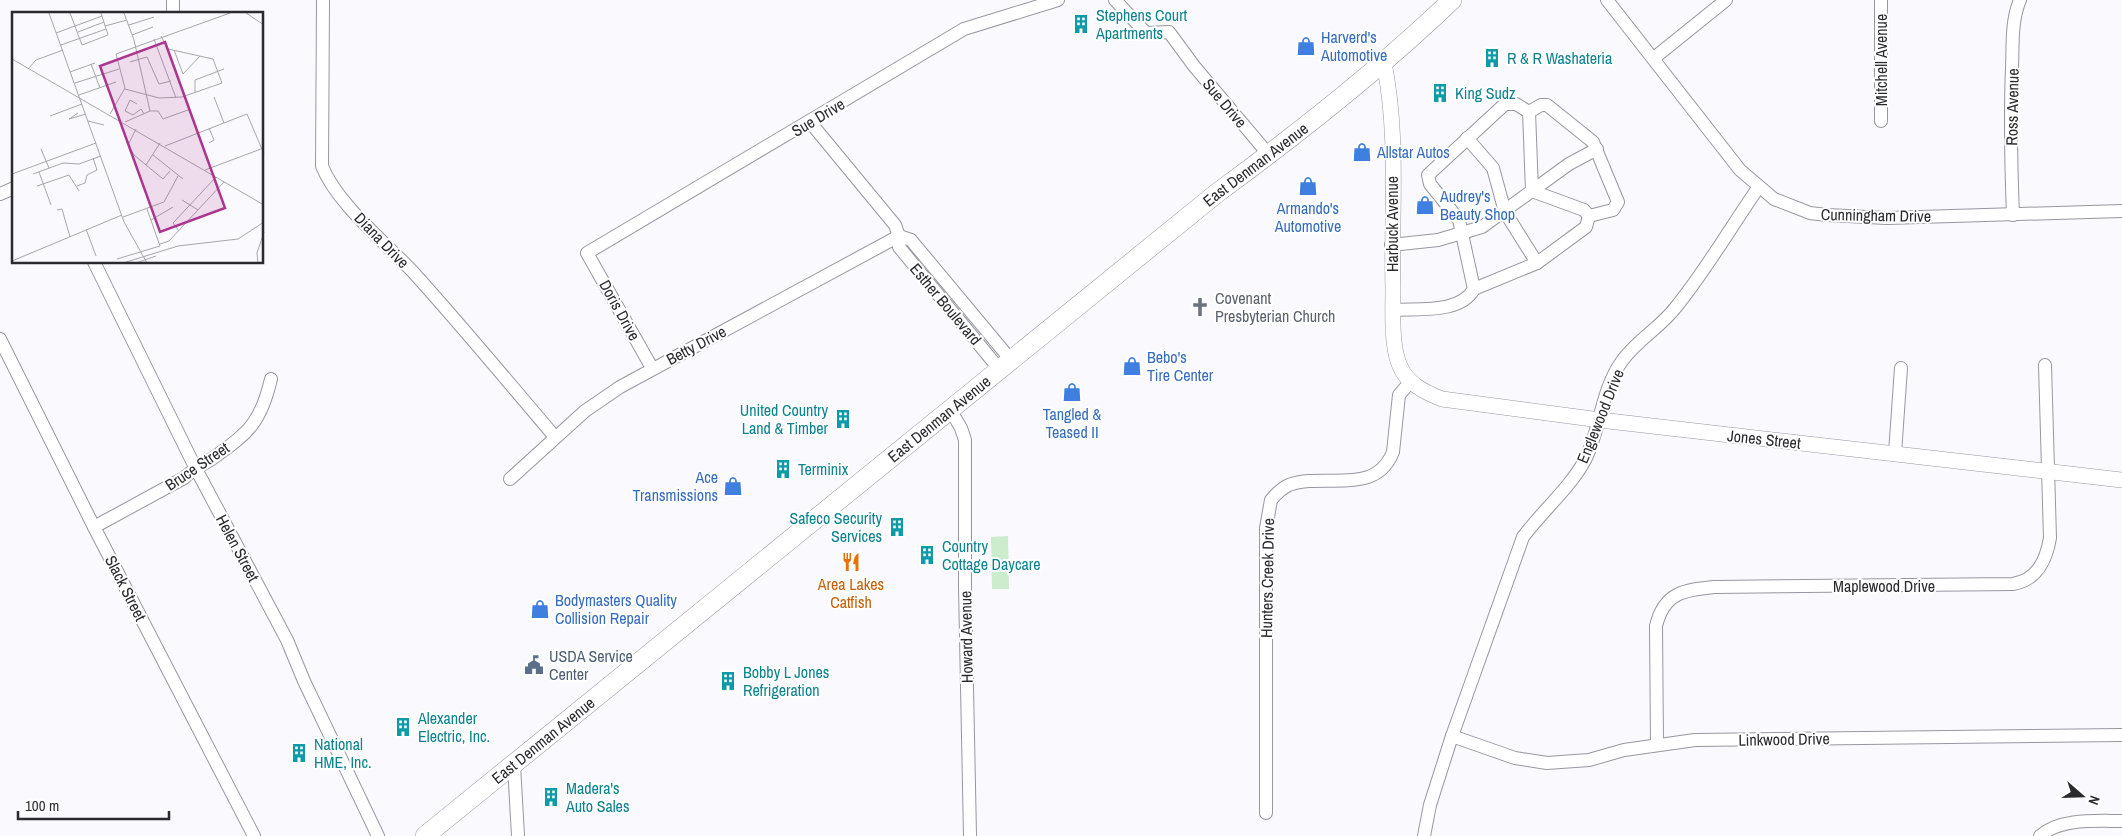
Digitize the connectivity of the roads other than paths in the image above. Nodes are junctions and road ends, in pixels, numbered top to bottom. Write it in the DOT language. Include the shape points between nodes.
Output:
graph roads {
  1 [pos="323,0"];
  2 [pos="1058,0"];
  3 [pos="1115,0"];
  4 [pos="1452,0"];
  5 [pos="1607,0"];
  6 [pos="1726,0"];
  7 [pos="1881,0"];
  8 [pos="2020,0"];
  9 [pos="1654,58"];
  10 [pos="1384,63"];
  11 [pos="1529,112"];
  12 [pos="1881,121"];
  13 [pos="810,122"];
  14 [pos="1467,138"];
  15 [pos="1597,149"];
  16 [pos="1269,155"];
  17 [pos="1758,188"];
  18 [pos="12,189"];
  19 [pos="1532,191"];
  20 [pos="0,194"];
  21 [pos="2122,211"];
  22 [pos="1505,212"];
  23 [pos="2013,214"];
  24 [pos="1589,216"];
  25 [pos="1463,234"];
  26 [pos="900,236"];
  27 [pos="1392,245"];
  28 [pos="587,252"];
  29 [pos="1537,263"];
  30 [pos="95,264"];
  31 [pos="1474,289"];
  32 [pos="1393,310"];
  33 [pos="0,340"];
  34 [pos="1005,364"];
  35 [pos="2045,365"];
  36 [pos="652,368"];
  37 [pos="1901,368"];
  38 [pos="270,379"];
  39 [pos="1411,381"];
  40 [pos="951,411"];
  41 [pos="1600,420"];
  42 [pos="556,437"];
  43 [pos="1895,453"];
  44 [pos="195,468"];
  45 [pos="2048,472"];
  46 [pos="510,479"];
  47 [pos="2122,480"];
  48 [pos="94,527"];
  49 [pos="2122,735"];
  50 [pos="1452,736"];
  51 [pos="1656,744"];
  52 [pos="514,765"];
  53 [pos="1266,813"];
  54 [pos="2122,821"];
  55 [pos="254,836"];
  56 [pos="378,836"];
  57 [pos="425,836"];
  58 [pos="518,836"];
  59 [pos="970,836"];
  60 [pos="1424,836"];
  61 [pos="2040,836"];
  1 -- 42 [label="street, Diana Drive" via="322,166 327,179 413,272"];
  2 -- 13 [label="street, Sue Drive" via="964,29"];
  3 -- 16 [label="street, Sue Drive" via="1146,33 1169,32"];
  4 -- 10 [label="main road, East Denman Avenue"];
  5 -- 9 [label="street, Cunningham Drive"];
  6 -- 9 [label="street"];
  7 -- 12 [label="street, Mitchell Avenue"];
  8 -- 23 [label="street, Ross Avenue" via="2015,11 2013,32"];
  9 -- 17 [label="street, Cunningham Drive" via="1740,170"];
  10 -- 16 [label="main road, East Denman Avenue"];
  10 -- 27 [label="street, Harbuck Avenue" via="1390,89"];
  11 -- 14 [label="street" via="1516,104 1505,104"];
  11 -- 15 [label="street" via="1541,106 1554,108 1588,136"];
  11 -- 19 [label="street"];
  13 -- 26 [label="street, Esther Boulevard"];
  13 -- 28 [label="street, Sue Drive"];
  14 -- 22 [label="street" via="1493,168"];
  14 -- 25 [label="street" via="1428,175 1428,180 1459,220"];
  15 -- 19 [label="street" via="1569,164"];
  15 -- 24 [label="street" via="1618,202 1614,210"];
  16 -- 34 [label="main road, East Denman Avenue"];
  17 -- 23 [label="street, Cunningham Drive" via="1789,206 1827,215 1888,218"];
  17 -- 41 [label="street, Englewood Drive" via="1676,308 1622,362 1610,382"];
  18 -- 20 [label="street"];
  19 -- 22 [label="street"];
  19 -- 24 [label="street" via="1584,210"];
  21 -- 23 [label="street, Cunningham Drive"];
  22 -- 25 [label="street"];
  22 -- 29 [label="street"];
  24 -- 29 [label="street" via="1586,227"];
  25 -- 27 [label="street"];
  25 -- 31 [label="street"];
  26 -- 34 [label="street, Esther Boulevard" via="899,247"];
  26 -- 36 [label="street, Betty Drive"];
  27 -- 32 [label="street, Harbuck Avenue"];
  28 -- 36 [label="street, Doris Drive"];
  29 -- 31 [label="street"];
  30 -- 44 [label="street, Helen Street"];
  31 -- 32 [label="street" via="1470,297 1446,307"];
  32 -- 39 [label="street, Harbuck Avenue" via="1399,362"];
  33 -- 48 [label="street, Slack Street"];
  34 -- 40 [label="main road, East Denman Avenue"];
  35 -- 45 [label="street, Maplewood Drive"];
  36 -- 42 [label="street, Betty Drive" via="585,411"];
  37 -- 43 [label="street"];
  38 -- 44 [label="street, Bruce Street" via="260,415 247,432"];
  39 -- 41 [label="street, Jones Street" via="1422,391 1442,399"];
  39 -- 53 [label="street, Hunters Creek Drive" via="1399,395 1393,452 1378,473 1368,479 1290,485 1271,500 1266,528"];
  40 -- 52 [label="main road, East Denman Avenue"];
  40 -- 59 [label="street, Howard Avenue" via="965,440"];
  41 -- 43 [label="street, Jones Street"];
  41 -- 50 [label="street, Englewood Drive" via="1573,478 1523,537"];
  42 -- 46 [label="street, Betty Drive"];
  43 -- 45 [label="street, Jones Street"];
  44 -- 48 [label="street, Bruce Street" via="184,478"];
  44 -- 56 [label="street, Helen Street" via="287,640"];
  45 -- 47 [label="street, Jones Street"];
  45 -- 51 [label="street, Maplewood Drive" via="2048,553 2034,575 2023,582 1714,587 1675,595 1659,613 1656,626"];
  48 -- 55 [label="street, Slack Street"];
  49 -- 51 [label="street, Linkwood Drive" via="1695,740"];
  50 -- 51 [label="street, Linkwood Drive" via="1515,758 1548,763 1589,760"];
  50 -- 60 [label="street, Englewood Drive" via="1430,805"];
  52 -- 57 [label="main road, East Denman Avenue"];
  52 -- 58 [label="street"];
  54 -- 61 [label="street" via="2063,825 2048,829"];
}
